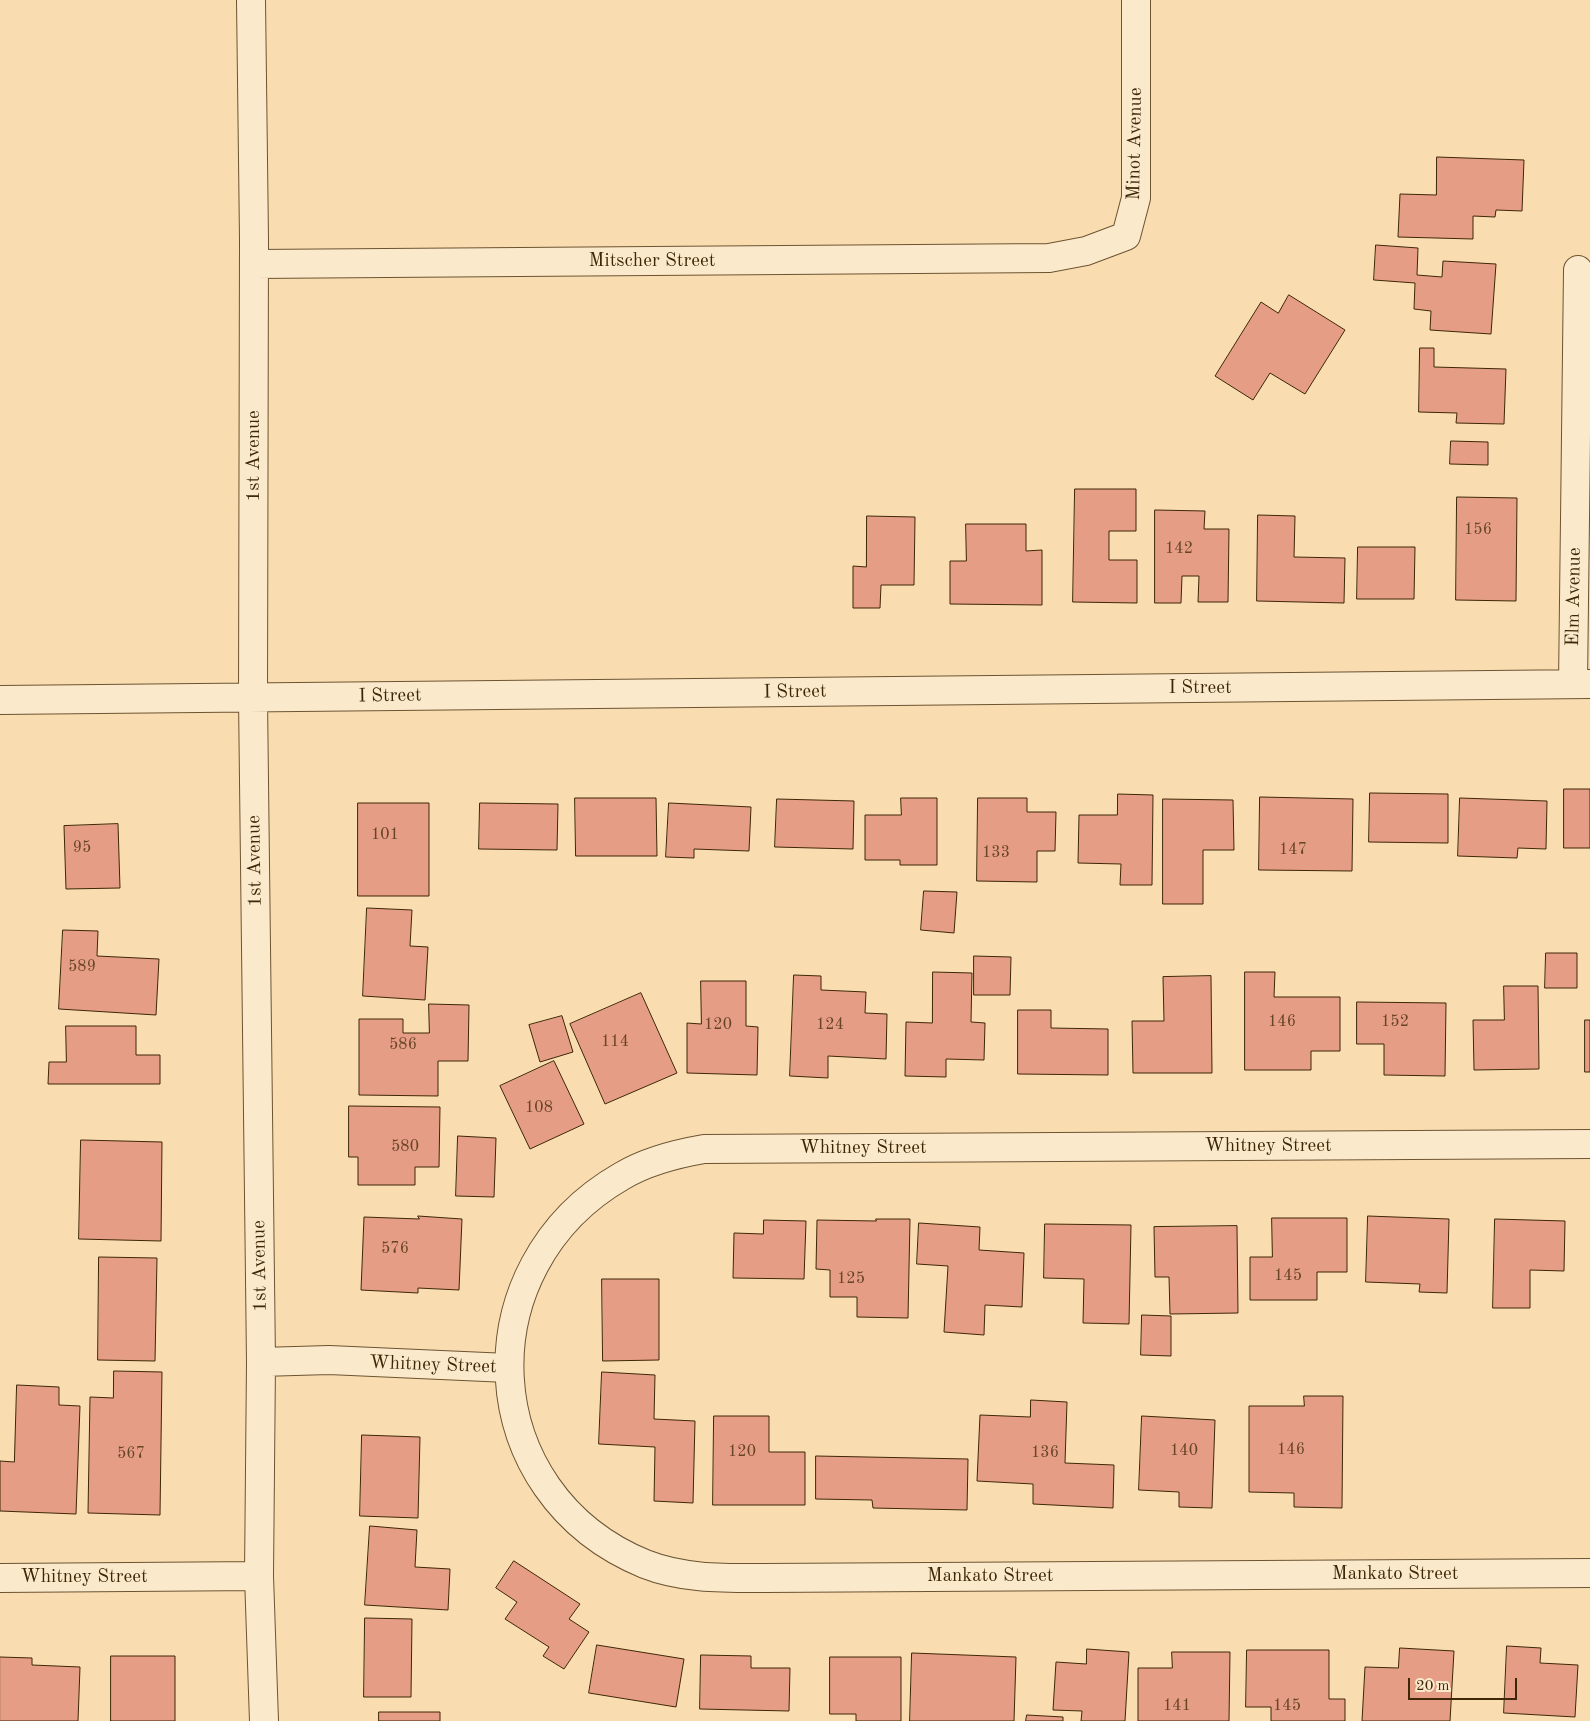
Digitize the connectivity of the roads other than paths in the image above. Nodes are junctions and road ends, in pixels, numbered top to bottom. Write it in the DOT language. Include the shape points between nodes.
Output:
graph roads {
  1 [pos="252,0"];
  2 [pos="1136,0"];
  3 [pos="1050,258"];
  4 [pos="254,264"];
  5 [pos="1578,270"];
  6 [pos="1582,684"];
  7 [pos="253,698"];
  8 [pos="0,700"];
  9 [pos="1590,1144"];
  10 [pos="261,1362"];
  11 [pos="508,1368"];
  12 [pos="1590,1573"];
  13 [pos="259,1576"];
  14 [pos="0,1578"];
  15 [pos="264,1721"];
  1 -- 4 [label="street, 1st Avenue"];
  2 -- 3 [label="street, Minot Avenue" via="1136,198 1126,236 1086,251"];
  3 -- 4 [label="street, Mitscher Street"];
  4 -- 7 [label="street, 1st Avenue"];
  5 -- 6 [label="street, Elm Avenue"];
  6 -- 7 [label="street, I Street"];
  7 -- 8 [label="street, I Street"];
  7 -- 10 [label="street, 1st Avenue"];
  9 -- 11 [label="street, Whitney Street" via="704,1149 675,1154 622,1176 576,1211 553,1237 534,1267 520,1299 511,1333"];
  10 -- 11 [label="street, Whitney Street" via="329,1360"];
  10 -- 13 [label="street, 1st Avenue"];
  11 -- 12 [label="street, Mankato Street" via="510,1400 530,1460 567,1512 591,1534 618,1551 678,1574 709,1578 764,1578"];
  13 -- 14 [label="street, Whitney Street"];
  13 -- 15 [label="street, 1st Avenue"];
}
